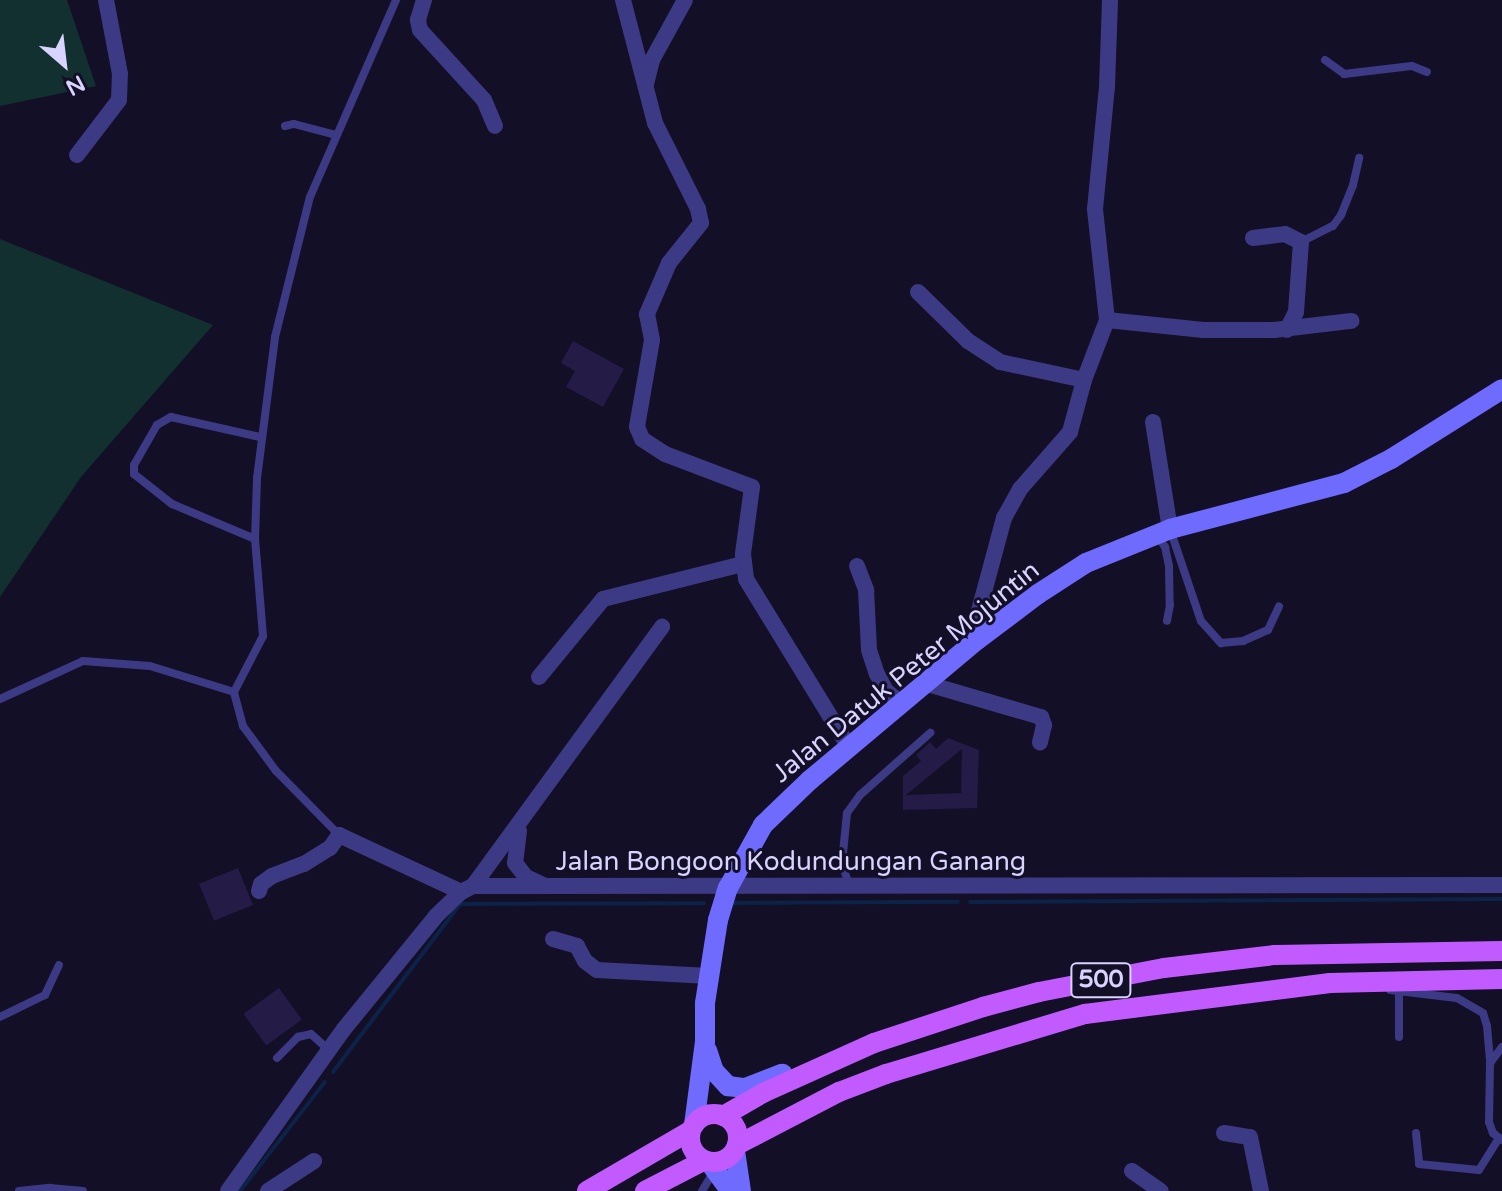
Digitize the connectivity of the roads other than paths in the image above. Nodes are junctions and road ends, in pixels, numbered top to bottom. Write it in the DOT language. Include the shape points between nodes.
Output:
graph roads {
  1 [pos="106,0"];
  2 [pos="396,0"];
  3 [pos="424,0"];
  4 [pos="623,0"];
  5 [pos="685,0"];
  6 [pos="1110,0"];
  7 [pos="1325,60"];
  8 [pos="1427,72"];
  9 [pos="646,86"];
  10 [pos="285,126"];
  11 [pos="495,126"];
  12 [pos="336,135"];
  13 [pos="77,155"];
  14 [pos="1359,158"];
  15 [pos="1253,238"];
  16 [pos="1301,242"];
  17 [pos="918,292"];
  18 [pos="1107,320"];
  19 [pos="1351,321"];
  20 [pos="1287,330"];
  21 [pos="1084,380"];
  22 [pos="1502,389"];
  23 [pos="1153,422"];
  24 [pos="260,437"];
  25 [pos="1162,531"];
  26 [pos="255,539"];
  27 [pos="742,564"];
  28 [pos="857,566"];
  29 [pos="1279,606"];
  30 [pos="1167,621"];
  31 [pos="662,627"];
  32 [pos="977,640"];
  33 [pos="539,677"];
  34 [pos="928,684"];
  35 [pos="234,692"];
  36 [pos="0,699"];
  37 [pos="902,704"];
  38 [pos="930,733"];
  39 [pos="1040,743"];
  40 [pos="849,747"];
  41 [pos="520,825"];
  42 [pos="339,835"];
  43 [pos="849,885"];
  44 [pos="1502,885"];
  45 [pos="546,887"];
  46 [pos="728,888"];
  47 [pos="467,889"];
  48 [pos="259,891"];
  49 [pos="553,939"];
  50 [pos="1502,951"];
  51 [pos="59,965"];
  52 [pos="709,976"];
  53 [pos="1502,979"];
  54 [pos="1330,983"];
  55 [pos="1399,991"];
  56 [pos="0,1017"];
  57 [pos="1399,1037"];
  58 [pos="705,1042"];
  59 [pos="1502,1047"];
  60 [pos="330,1050"];
  61 [pos="852,1053"];
  62 [pos="277,1058"];
  63 [pos="1490,1064"];
  64 [pos="723,1116"];
  65 [pos="692,1128"];
  66 [pos="1224,1133"];
  67 [pos="1416,1133"];
  68 [pos="1500,1139"];
  69 [pos="736,1148"];
  70 [pos="314,1161"];
  71 [pos="709,1165"];
  72 [pos="1132,1171"];
  73 [pos="19,1191"];
  74 [pos="83,1191"];
  75 [pos="228,1191"];
  76 [pos="268,1191"];
  77 [pos="587,1191"];
  78 [pos="645,1191"];
  79 [pos="702,1191"];
  80 [pos="730,1191"];
  81 [pos="741,1191"];
  82 [pos="1161,1191"];
  83 [pos="1261,1191"];
  1 -- 13 [label="street" via="120,74 119,100"];
  2 -- 12 [label="lane"];
  3 -- 11 [label="street" via="420,30 484,100"];
  4 -- 9 [label="street"];
  5 -- 9 [label="street" via="652,60"];
  6 -- 18 [label="street" via="1095,209"];
  7 -- 8 [label="lane" via="1344,74 1412,66"];
  9 -- 27 [label="street" via="660,137 701,223 669,263 647,314 652,340 637,427 642,439 665,454 752,487"];
  10 -- 12 [label="lane"];
  12 -- 24 [label="lane" via="310,197 278,323"];
  14 -- 16 [label="lane" via="1341,215 1333,226"];
  15 -- 16 [label="street" via="1285,234"];
  16 -- 20 [label="street" via="1296,312"];
  17 -- 21 [label="street" via="968,341 1000,362"];
  18 -- 20 [label="street" via="1203,330"];
  18 -- 21 [label="street"];
  19 -- 20 [label="street"];
  21 -- 32 [label="street" via="1070,432 1007,511 977,618"];
  22 -- 25 [label="main road, Jalan Datuk Peter Mojuntin" via="1344,483"];
  23 -- 25 [label="street"];
  24 -- 26 [label="lane"];
  24 -- 26 [label="lane" via="171,417 157,425 134,465 134,474 172,504"];
  25 -- 29 [label="lane" via="1201,621 1221,643 1268,630"];
  25 -- 30 [label="lane" via="1169,566"];
  25 -- 32 [label="main road, Jalan Datuk Peter Mojuntin" via="1086,563"];
  26 -- 35 [label="lane" via="263,636"];
  27 -- 33 [label="street" via="603,599"];
  27 -- 40 [label="street" via="757,598"];
  28 -- 37 [label="street" via="866,590 869,650 886,691"];
  31 -- 41 [label="street"];
  32 -- 34 [label="main road, Jalan Datuk Peter Mojuntin"];
  34 -- 37 [label="main road, Jalan Datuk Peter Mojuntin"];
  34 -- 39 [label="street" via="1041,717"];
  35 -- 36 [label="lane" via="150,666 83,661"];
  35 -- 42 [label="lane" via="243,726 276,771"];
  37 -- 40 [label="main road, Jalan Datuk Peter Mojuntin"];
  38 -- 43 [label="lane" via="847,813 842,863"];
  40 -- 46 [label="main road, Jalan Datuk Peter Mojuntin" via="763,825"];
  41 -- 45 [label="street" via="515,863 526,877"];
  41 -- 47 [label="street"];
  42 -- 47 [label="street"];
  42 -- 48 [label="street" via="330,848 272,876"];
  43 -- 44 [label="street, Jalan Bongoon Kodundungan Ganang"];
  43 -- 46 [label="street, Jalan Bongoon Kodundungan Ganang"];
  45 -- 46 [label="street, Jalan Bongoon Kodundungan Ganang"];
  45 -- 47 [label="street, Jalan Bongoon Kodundungan Ganang"];
  46 -- 52 [label="main road, Jalan Datuk Peter Mojuntin"];
  47 -- 60 [label="street" via="436,916"];
  49 -- 52 [label="street" via="577,946 597,970"];
  50 -- 61 [label="main road, 500" via="1275,955 1164,968 983,1007"];
  51 -- 56 [label="lane" via="45,995"];
  52 -- 58 [label="main road, Jalan Datuk Peter Mojuntin"];
  53 -- 54 [label="main road, 500"];
  54 -- 55 [label="lane"];
  54 -- 69 [label="main road, 500" via="1085,1014 874,1078 800,1110"];
  55 -- 57 [label="lane"];
  55 -- 63 [label="lane" via="1475,1005 1486,1019"];
  58 -- 61 [label="main road" via="720,1080 734,1088"];
  58 -- 65 [label="main road, Jalan Datuk Peter Mojuntin"];
  59 -- 63 [label="lane"];
  60 -- 62 [label="lane" via="311,1034 298,1037"];
  60 -- 75 [label="street"];
  61 -- 64 [label="main road, 500"];
  63 -- 68 [label="lane" via="1489,1122"];
  64 -- 65 [label="main road, 500" via="705,1116"];
  64 -- 69 [label="main road" via="737,1131"];
  65 -- 71 [label="main road" via="690,1145"];
  65 -- 77 [label="main road, 500"];
  66 -- 83 [label="street" via="1250,1137"];
  67 -- 68 [label="lane" via="1419,1164 1479,1170"];
  69 -- 71 [label="main road, 500" via="724,1161"];
  69 -- 81 [label="main road"];
  70 -- 76 [label="street"];
  71 -- 78 [label="main road, 500"];
  71 -- 79 [label="lane"];
  71 -- 80 [label="main road"];
  72 -- 82 [label="street"];
  73 -- 74 [label="lane"];
}
